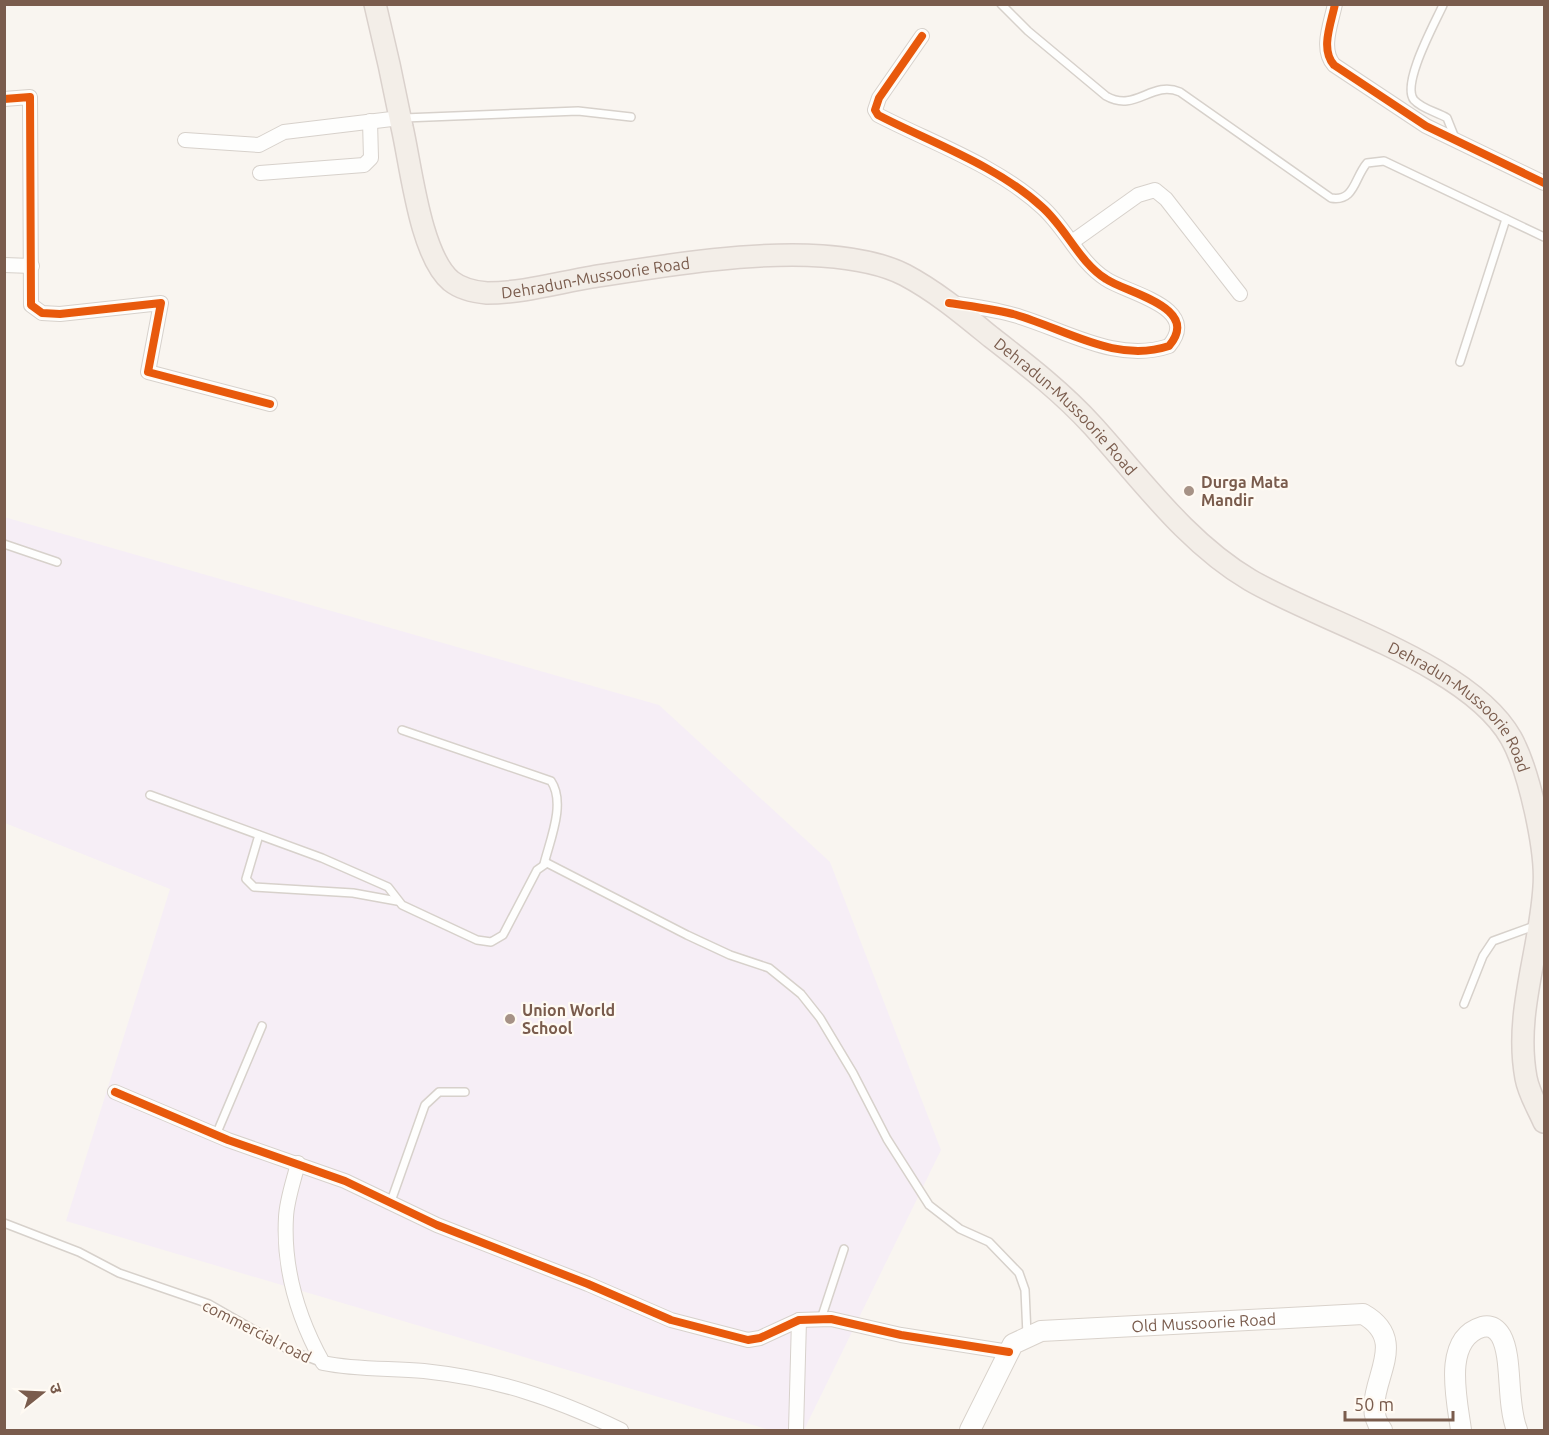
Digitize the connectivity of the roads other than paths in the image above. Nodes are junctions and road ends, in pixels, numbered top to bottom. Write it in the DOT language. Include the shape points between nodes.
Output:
graph roads {
  1 [pos="375,4"];
  2 [pos="1001,4"];
  3 [pos="1335,4"];
  4 [pos="1443,5"];
  5 [pos="922,36"];
  6 [pos="4,99"];
  7 [pos="632,117"];
  8 [pos="400,118"];
  9 [pos="370,121"];
  10 [pos="185,140"];
  11 [pos="1456,142"];
  12 [pos="260,173"];
  13 [pos="1545,183"];
  14 [pos="1506,219"];
  15 [pos="1545,237"];
  16 [pos="1072,242"];
  17 [pos="4,265"];
  18 [pos="32,266"];
  19 [pos="1240,294"];
  20 [pos="949,303"];
  21 [pos="1460,362"];
  22 [pos="270,404"];
  23 [pos="4,544"];
  24 [pos="57,562"];
  25 [pos="402,730"];
  26 [pos="150,795"];
  27 [pos="258,835"];
  28 [pos="544,864"];
  29 [pos="397,901"];
  30 [pos="1539,925"];
  31 [pos="1464,1004"];
  32 [pos="262,1026"];
  33 [pos="115,1092"];
  34 [pos="465,1092"];
  35 [pos="1545,1122"];
  36 [pos="216,1135"];
  37 [pos="298,1163"];
  38 [pos="390,1204"];
  39 [pos="4,1223"];
  40 [pos="844,1249"];
  41 [pos="821,1319"];
  42 [pos="799,1320"];
  43 [pos="1027,1335"];
  44 [pos="1009,1352"];
  45 [pos="323,1363"];
  46 [pos="621,1431"];
  47 [pos="796,1431"];
  48 [pos="970,1431"];
  49 [pos="1382,1431"];
  50 [pos="1461,1431"];
  51 [pos="1517,1431"];
  1 -- 8 [label="main road, Dehradun-Mussoorie Road"];
  2 -- 14 [label="lane" via="1106,96 1126,102 1165,87 1180,92 1331,198 1344,199 1350,195 1367,163 1384,161"];
  3 -- 11 [label="street" via="1327,44 1334,65"];
  4 -- 11 [label="lane" via="1415,68 1410,91 1420,105 1447,118"];
  5 -- 16 [label="street" via="879,98 875,110 878,115 1010,183 1043,207"];
  6 -- 18 [label="street" via="30,97"];
  7 -- 8 [label="lane" via="578,111"];
  8 -- 9 [label="street"];
  8 -- 20 [label="main road, Dehradun-Mussoorie Road" via="413,189 438,265 452,282 469,290 487,293 525,289 705,262 818,256 869,261 904,274"];
  9 -- 10 [label="street" via="284,132 260,145"];
  9 -- 12 [label="street" via="371,158 364,165"];
  11 -- 13 [label="street"];
  14 -- 15 [label="lane"];
  14 -- 21 [label="lane"];
  16 -- 19 [label="street" via="1138,195 1155,190"];
  16 -- 20 [label="street" via="1104,279 1167,309 1175,320 1176,331 1169,346 1135,353 1114,349 1013,314"];
  17 -- 18 [label="street"];
  18 -- 22 [label="street" via="31,305 42,313 160,303 148,372"];
  20 -- 30 [label="main road, Dehradun-Mussoorie Road" via="1062,395 1164,507 1224,563 1253,582 1451,680 1495,716 1511,737 1521,762 1535,817 1545,886"];
  23 -- 24 [label="lane"];
  25 -- 28 [label="lane" via="551,781 558,806"];
  26 -- 27 [label="lane"];
  27 -- 29 [label="lane" via="388,887"];
  27 -- 29 [label="lane" via="246,879 254,887 353,893"];
  28 -- 29 [label="lane" via="537,870 503,935 491,942 477,940"];
  28 -- 43 [label="lane" via="708,945 769,968 801,994 820,1018 887,1139 929,1204 960,1229 989,1242 1019,1273 1025,1290"];
  30 -- 31 [label="lane" via="1492,941"];
  30 -- 35 [label="main road, Dehradun-Mussoorie Road" via="1524,1004 1523,1048 1526,1080"];
  32 -- 36 [label="lane"];
  33 -- 36 [label="street"];
  34 -- 38 [label="lane" via="439,1092 425,1105"];
  36 -- 37 [label="street"];
  37 -- 38 [label="street"];
  37 -- 45 [label="street" via="286,1215 288,1265 297,1306"];
  38 -- 42 [label="street" via="671,1320 748,1340"];
  39 -- 45 [label="lane, commercial road" via="79,1252 119,1273 209,1304 289,1350"];
  40 -- 41 [label="lane"];
  41 -- 42 [label="street"];
  41 -- 44 [label="street"];
  42 -- 47 [label="street"];
  43 -- 44 [label="main road" via="1013,1344"];
  43 -- 49 [label="main road, Old Mussoorie Road" via="1041,1331 1363,1314 1376,1321 1387,1347 1374,1405"];
  44 -- 48 [label="main road"];
  45 -- 46 [label="street, commercial road" via="422,1371 528,1391"];
  50 -- 51 [label="main road" via="1455,1382 1457,1355 1471,1331 1487,1326 1501,1336 1511,1415"];
}
